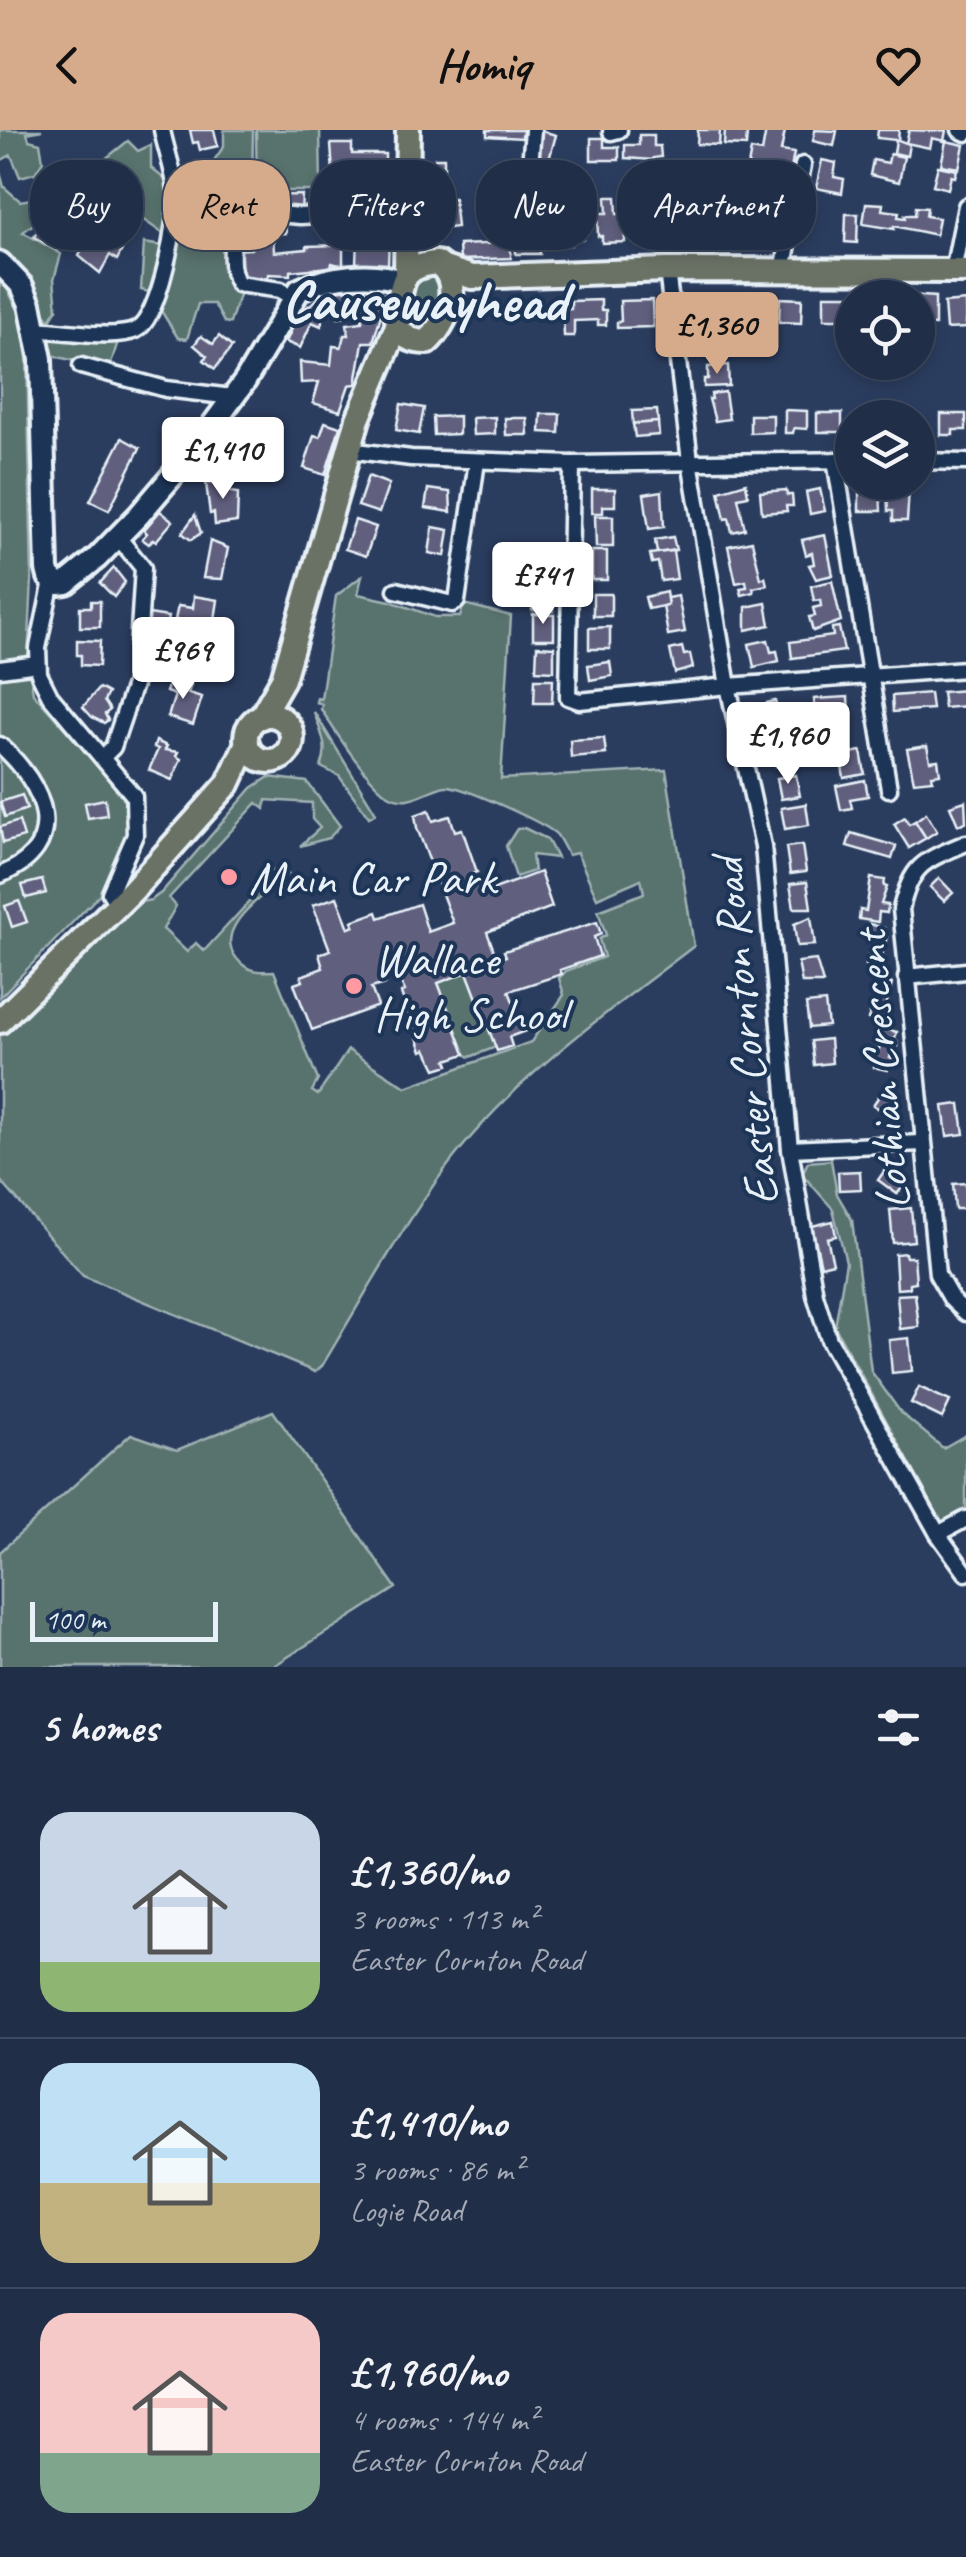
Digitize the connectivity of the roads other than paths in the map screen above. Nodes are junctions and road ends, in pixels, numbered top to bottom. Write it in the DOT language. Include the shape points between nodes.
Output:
graph roads {
  1 [pos="162,130"];
  2 [pos="408,130"];
  3 [pos="534,130"];
  4 [pos="408,160"];
  5 [pos="531,160"];
  6 [pos="966,206"];
  7 [pos="310,216"];
  8 [pos="406,250"];
  9 [pos="430,250"];
  10 [pos="787,250"];
  11 [pos="0,263"];
  12 [pos="440,266"];
  13 [pos="667,270"];
  14 [pos="783,271"];
  15 [pos="959,271"];
  16 [pos="490,275"];
  17 [pos="404,278"];
  18 [pos="453,294"];
  19 [pos="292,298"];
  20 [pos="396,326"];
  21 [pos="35,329"];
  22 [pos="427,342"];
  23 [pos="80,366"];
  24 [pos="375,374"];
  25 [pos="232,398"];
  26 [pos="356,451"];
  27 [pos="834,460"];
  28 [pos="690,461"];
  29 [pos="935,461"];
  30 [pos="477,462"];
  31 [pos="966,462"];
  32 [pos="572,464"];
  33 [pos="118,537"];
  34 [pos="52,581"];
  35 [pos="396,590"];
  36 [pos="38,664"];
  37 [pos="0,669"];
  38 [pos="966,669"];
  39 [pos="869,678"];
  40 [pos="283,679"];
  41 [pos="728,686"];
  42 [pos="261,716"];
  43 [pos="286,722"];
  44 [pos="246,743"];
  45 [pos="0,745"];
  46 [pos="103,757"];
  47 [pos="264,760"];
  48 [pos="228,784"];
  49 [pos="890,789"];
  50 [pos="966,844"];
  51 [pos="0,875"];
  52 [pos="118,906"];
  53 [pos="966,970"];
  54 [pos="906,977"];
  55 [pos="0,1021"];
  56 [pos="922,1143"];
  57 [pos="790,1150"];
  58 [pos="966,1314"];
  59 [pos="966,1519"];
  60 [pos="938,1534"];
  61 [pos="966,1573"];
  1 -- 21 [label="street" via="159,152 176,190 175,205 168,254 144,325 127,333"];
  2 -- 4 [label="main road"];
  3 -- 5 [label="street"];
  6 -- 15 [label="street"];
  7 -- 19 [label="street" via="246,211 232,249 238,284"];
  8 -- 17 [label="main road"];
  9 -- 12 [label="main road"];
  10 -- 14 [label="street"];
  11 -- 21 [label="main road" via="22,286"];
  12 -- 16 [label="main road"];
  12 -- 17 [label="main road" via="425,264"];
  12 -- 18 [label="main road"];
  13 -- 14 [label="main road"];
  13 -- 16 [label="main road"];
  13 -- 28 [label="street, Easter Cornton Road"];
  14 -- 15 [label="main road"];
  16 -- 18 [label="main road"];
  17 -- 19 [label="main road" via="329,280"];
  17 -- 20 [label="main road"];
  18 -- 22 [label="main road"];
  19 -- 25 [label="main road"];
  20 -- 22 [label="main road" via="414,342"];
  20 -- 24 [label="main road"];
  21 -- 34 [label="main road" via="46,569"];
  22 -- 24 [label="main road"];
  23 -- 25 [label="street"];
  24 -- 26 [label="main road"];
  25 -- 33 [label="main road"];
  26 -- 30 [label="street"];
  26 -- 40 [label="main road"];
  27 -- 28 [label="street"];
  27 -- 39 [label="street"];
  28 -- 32 [label="street"];
  28 -- 41 [label="street, Easter Cornton Road"];
  29 -- 31 [label="street"];
  30 -- 32 [label="street"];
  30 -- 35 [label="street" via="457,601"];
  32 -- 41 [label="street" via="568,697"];
  33 -- 34 [label="main road" via="66,583"];
  33 -- 46 [label="street" via="143,568 136,679 113,747"];
  34 -- 36 [label="street"];
  36 -- 37 [label="street"];
  36 -- 46 [label="street" via="50,696"];
  38 -- 39 [label="street"];
  39 -- 41 [label="street"];
  39 -- 49 [label="street"];
  40 -- 42 [label="main road"];
  40 -- 43 [label="main road"];
  41 -- 57 [label="street, Easter Cornton Road" via="763,846"];
  42 -- 43 [label="main road"];
  42 -- 44 [label="main road" via="250,724"];
  43 -- 47 [label="main road" via="289,750"];
  44 -- 47 [label="main road"];
  44 -- 48 [label="main road"];
  45 -- 51 [label="street" via="30,774 43,822 38,849"];
  46 -- 52 [label="street" via="134,796 135,835 110,893"];
  47 -- 48 [label="main road"];
  48 -- 52 [label="main road"];
  50 -- 54 [label="street, Lothian Crescent" via="928,860 908,879 900,909"];
  52 -- 55 [label="main road"];
  53 -- 54 [label="street"];
  54 -- 56 [label="street, Lothian Crescent"];
  56 -- 57 [label="street"];
  56 -- 58 [label="street, Lothian Crescent" via="938,1274"];
  57 -- 60 [label="street, Easter Cornton Road" via="811,1278 829,1340"];
  59 -- 60 [label="street"];
  60 -- 61 [label="street, Easter Cornton Road"];
}
